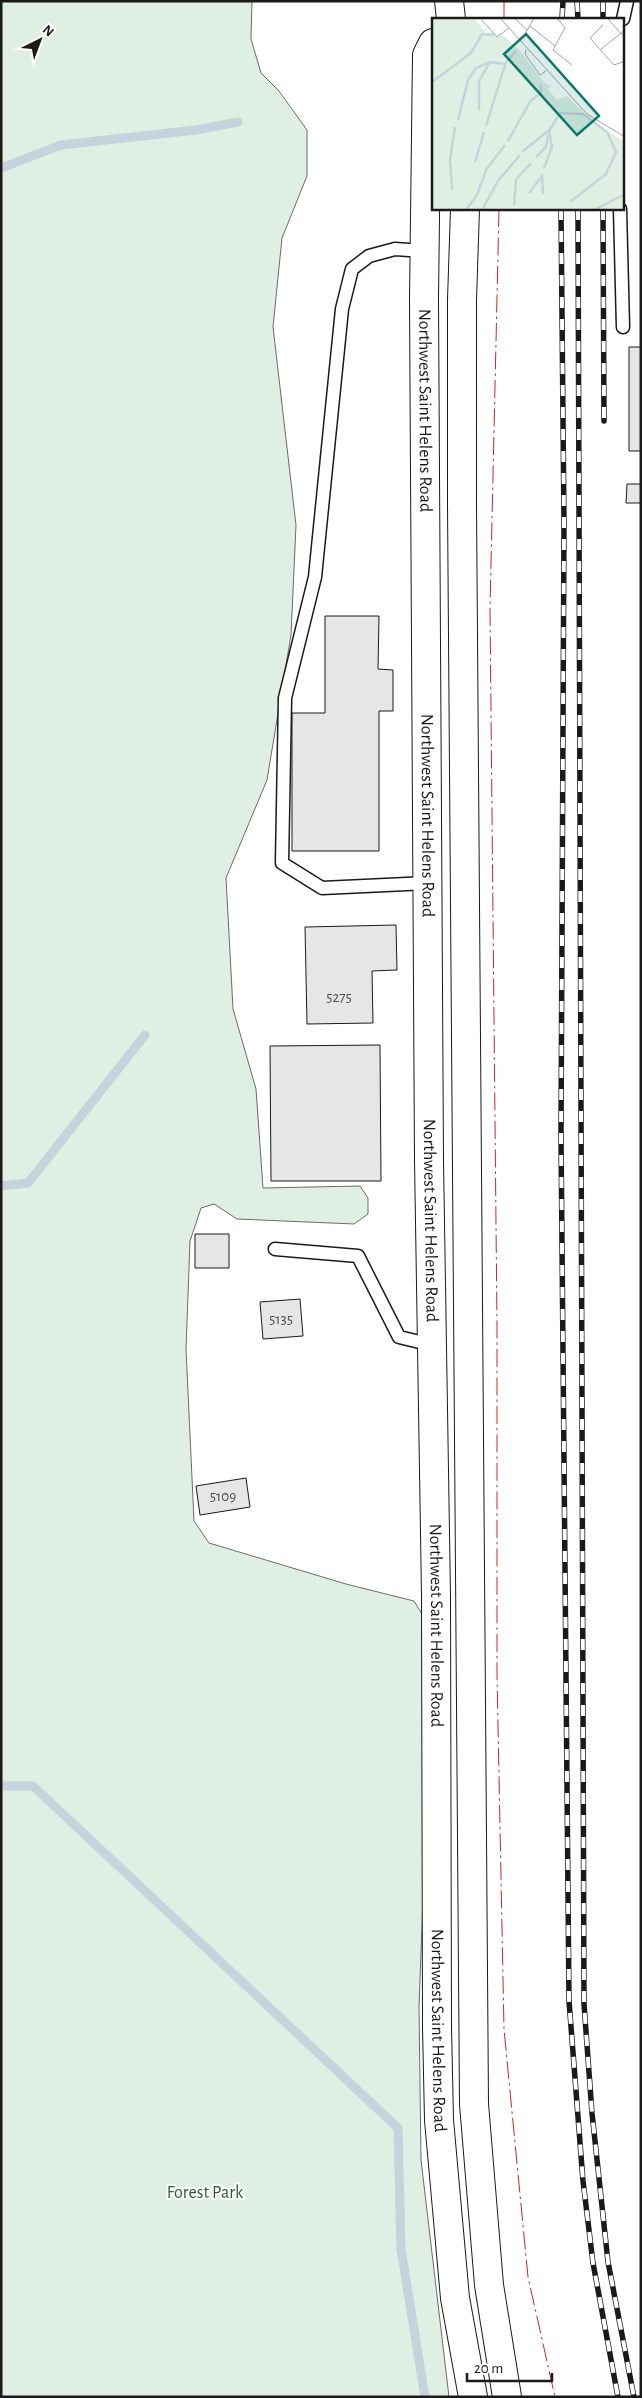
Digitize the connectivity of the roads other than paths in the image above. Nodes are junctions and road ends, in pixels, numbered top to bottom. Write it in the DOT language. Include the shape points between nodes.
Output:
graph roads {
  1 [pos="627,1"];
  2 [pos="623,18"];
  3 [pos="432,45"];
  4 [pos="465,210"];
  5 [pos="620,210"];
  6 [pos="424,251"];
  7 [pos="623,327"];
  8 [pos="428,883"];
  9 [pos="274,1249"];
  10 [pos="432,1345"];
  11 [pos="473,2397"];
  12 [pos="507,2397"];
  1 -- 2 [label="lane"];
  3 -- 6 [label="highway, Northwest Saint Helens Road" via="427,55"];
  4 -- 12 [label="highway, Northwest Saint Helens Road" via="462,504 474,2104 489,2284"];
  5 -- 7 [label="lane"];
  6 -- 8 [label="highway, Northwest Saint Helens Road"];
  6 -- 8 [label="lane" via="395,249 369,256 352,269 342,309 315,577 285,698 282,863 322,888"];
  8 -- 10 [label="highway, Northwest Saint Helens Road"];
  9 -- 10 [label="lane" via="358,1256 399,1337"];
  10 -- 11 [label="highway, Northwest Saint Helens Road" via="439,2120 455,2298"];
}
